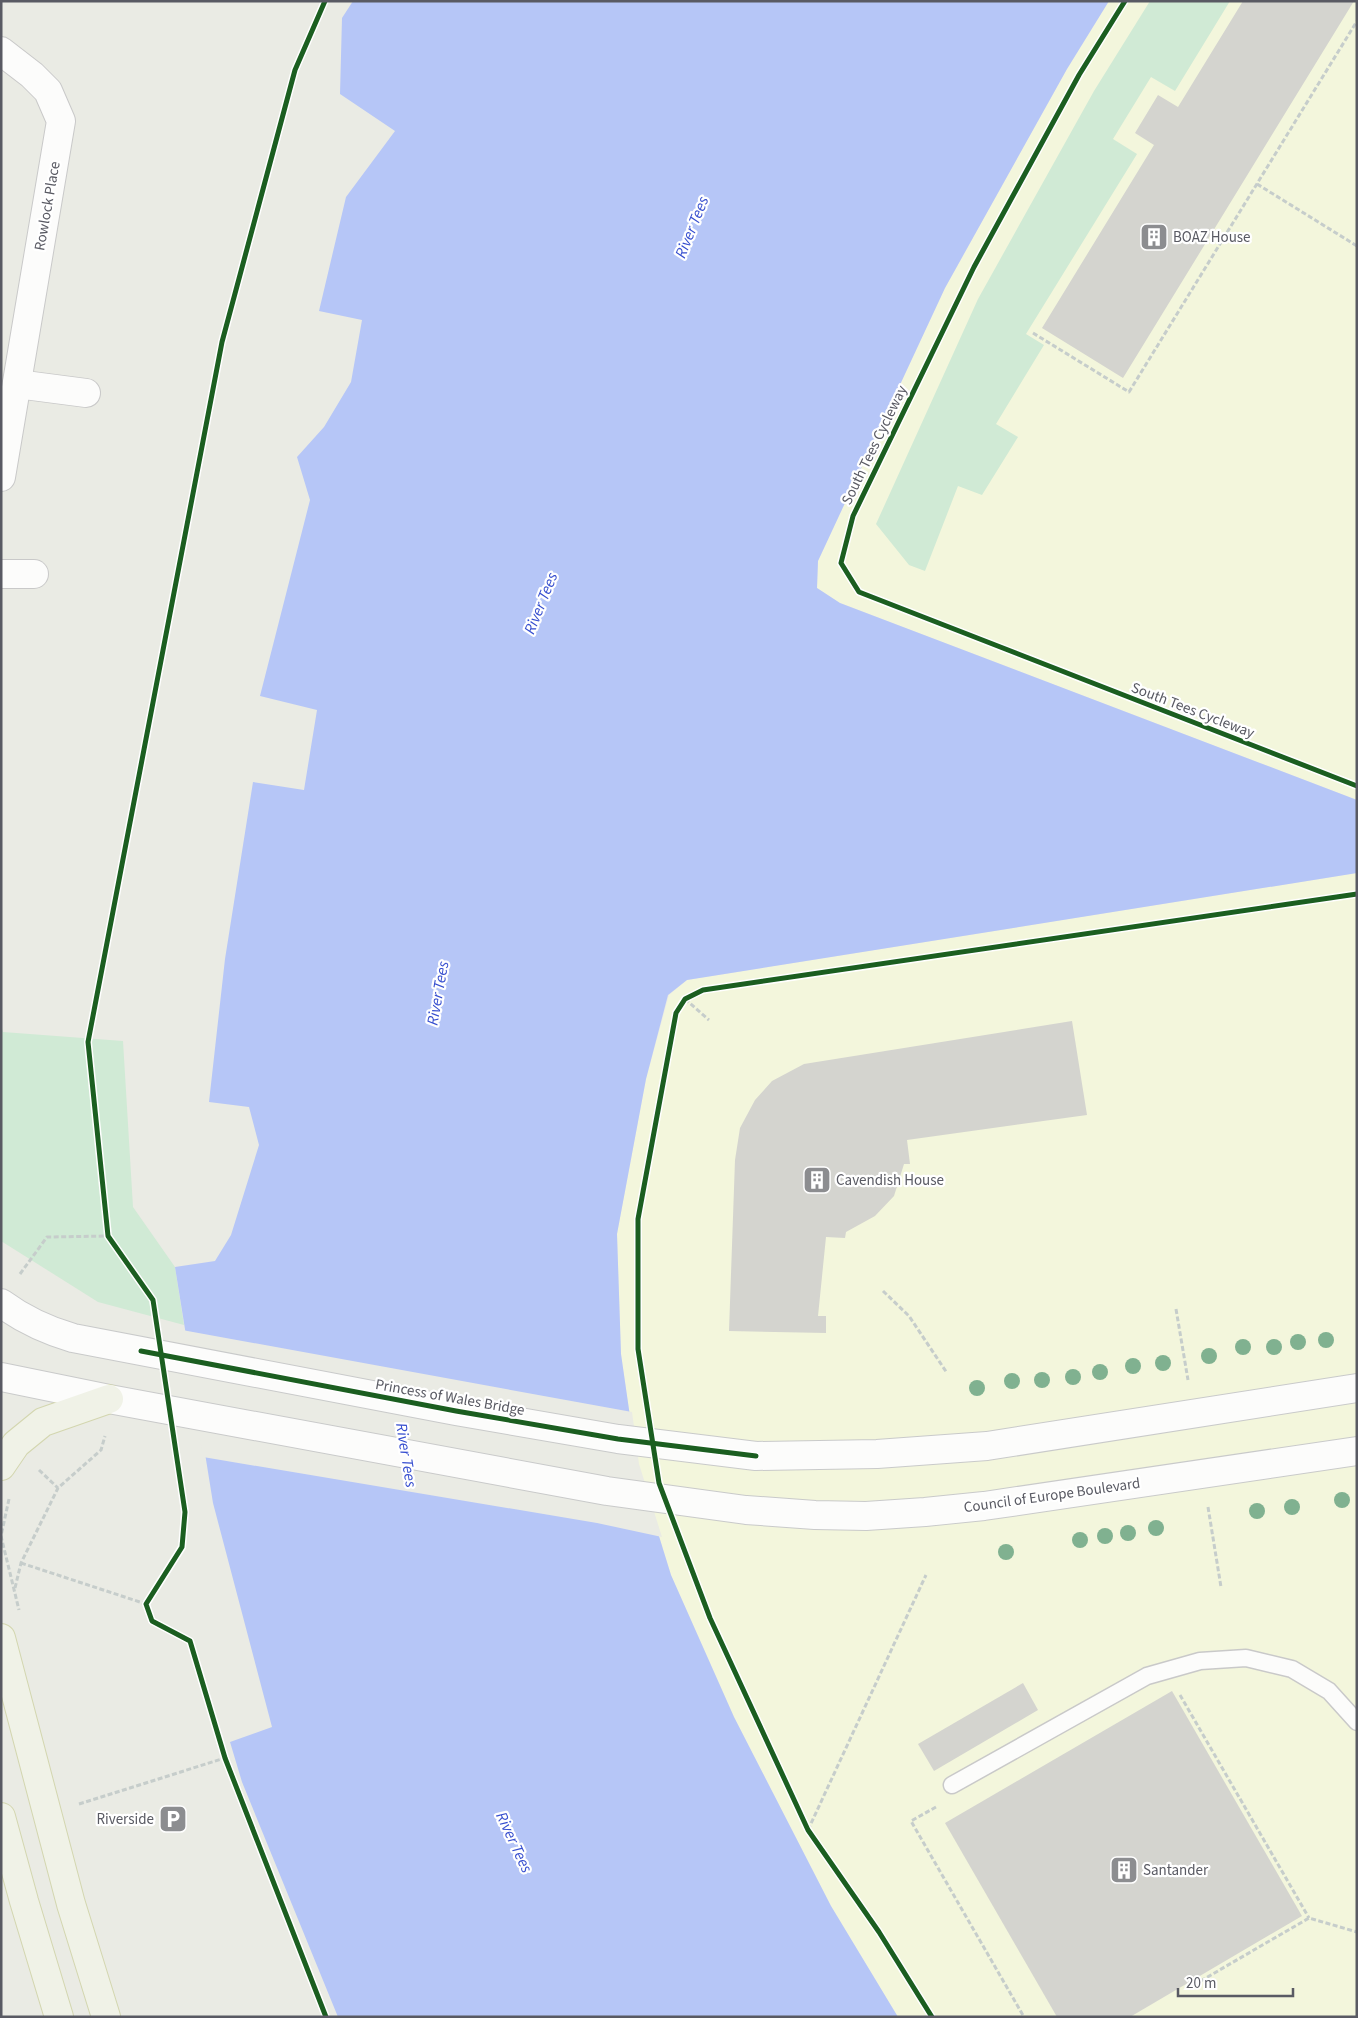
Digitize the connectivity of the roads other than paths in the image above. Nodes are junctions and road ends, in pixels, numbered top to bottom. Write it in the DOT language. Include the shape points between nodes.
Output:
graph roads {
  1 [pos="1,51"];
  2 [pos="17,384"];
  3 [pos="86,393"];
  4 [pos="1,477"];
  5 [pos="1,574"];
  6 [pos="34,574"];
  7 [pos="1,1303"];
  8 [pos="1,1377"];
  9 [pos="1357,1388"];
  10 [pos="108,1399"];
  11 [pos="1357,1451"];
  12 [pos="1,1466"];
  13 [pos="1,1638"];
  14 [pos="1357,1722"];
  15 [pos="952,1785"];
  16 [pos="1,1817"];
  17 [pos="59,2017"];
  18 [pos="106,2017"];
  1 -- 2 [label="street, Rowlock Place" via="32,74 48,91 61,121"];
  2 -- 3 [label="street"];
  2 -- 4 [label="street, Rowlock Place"];
  5 -- 6 [label="street"];
  7 -- 9 [label="street, Princess of Wales Bridge" via="46,1330 73,1338 618,1439 756,1456 868,1454 987,1446"];
  8 -- 10 [label="street"];
  10 -- 11 [label="street, Council of Europe Boulevard" via="607,1491 746,1510 814,1515 866,1516 984,1506"];
  10 -- 12 [label="main road" via="43,1422 16,1444"];
  13 -- 18 [label="main road" via="71,1904"];
  14 -- 15 [label="lane" via="1329,1691 1292,1669 1246,1658 1200,1662 1146,1676"];
  16 -- 17 [label="main road"];
}
